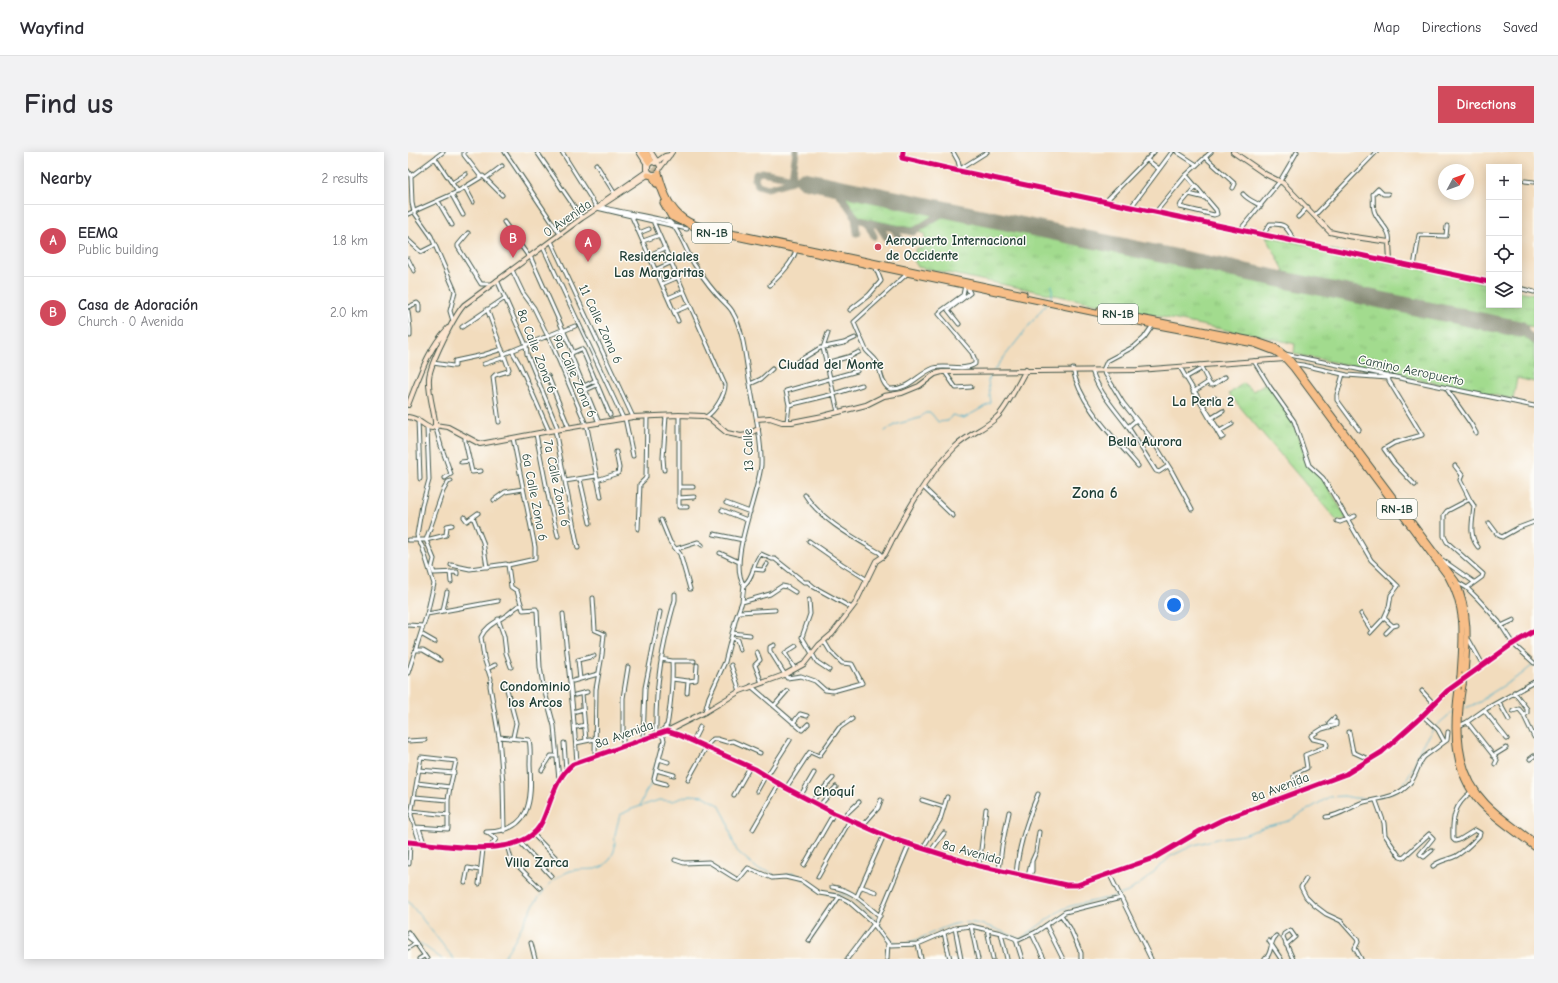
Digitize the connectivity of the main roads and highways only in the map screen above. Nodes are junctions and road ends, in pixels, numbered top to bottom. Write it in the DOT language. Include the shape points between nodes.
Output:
graph roads {
  1 [pos="641,152"];
  2 [pos="646,152"];
  3 [pos="653,172"];
  4 [pos="684,223"];
  5 [pos="802,247"];
  6 [pos="796,250"];
  7 [pos="825,252"];
  8 [pos="1049,301"];
  9 [pos="1154,325"];
  10 [pos="1182,327"];
  11 [pos="1285,356"];
  12 [pos="1316,393"];
  13 [pos="1324,411"];
  14 [pos="1368,464"];
  15 [pos="1378,484"];
  16 [pos="1402,509"];
  17 [pos="1436,557"];
  18 [pos="1462,675"];
  19 [pos="1457,707"];
  20 [pos="1457,718"];
  21 [pos="1534,842"];
  22 [pos="1534,847"];
  1 -- 2 [label="highway, RN-1B" via="654,161"];
  3 -- 4 [label="highway, RN-1B" via="667,205"];
  3 -- 4 [label="highway" via="652,176 665,208 671,217"];
  3 -- 5 [label="highway, RN-1B" via="678,214 690,222"];
  4 -- 6 [label="highway, RN-1B" via="713,233"];
  5 -- 6 [label="highway"];
  5 -- 7 [label="highway, RN-1B"];
  6 -- 7 [label="highway"];
  6 -- 8 [label="highway, RN-1B"];
  7 -- 8 [label="highway, RN-1B"];
  8 -- 9 [label="highway, RN-1B"];
  8 -- 10 [label="highway, RN-1B"];
  9 -- 10 [label="highway"];
  9 -- 11 [label="highway, RN-1B" via="1260,345"];
  10 -- 11 [label="highway, RN-1B" via="1262,342 1275,347"];
  11 -- 12 [label="highway"];
  11 -- 12 [label="highway, RN-1B" via="1295,364"];
  11 -- 13 [label="highway, RN-1B"];
  12 -- 14 [label="highway, RN-1B"];
  13 -- 14 [label="highway"];
  13 -- 15 [label="highway, RN-1B"];
  14 -- 16 [label="highway, RN-1B"];
  15 -- 16 [label="highway"];
  15 -- 17 [label="highway, RN-1B"];
  16 -- 17 [label="highway, RN-1B"];
  17 -- 18 [label="highway, RN-1B" via="1455,589 1461,610"];
  17 -- 18 [label="highway, RN-1B" via="1456,581 1465,608 1468,635"];
  18 -- 19 [label="highway, RN-1B, bridge"];
  18 -- 19 [label="highway, RN-1B, bridge" via="1463,685"];
  19 -- 20 [label="highway, RN-1B"];
  20 -- 21 [label="highway, RN-1B" via="1464,770 1475,790 1487,804"];
  20 -- 22 [label="highway, RN-1B" via="1457,753 1460,770 1471,792 1486,809"];
}
